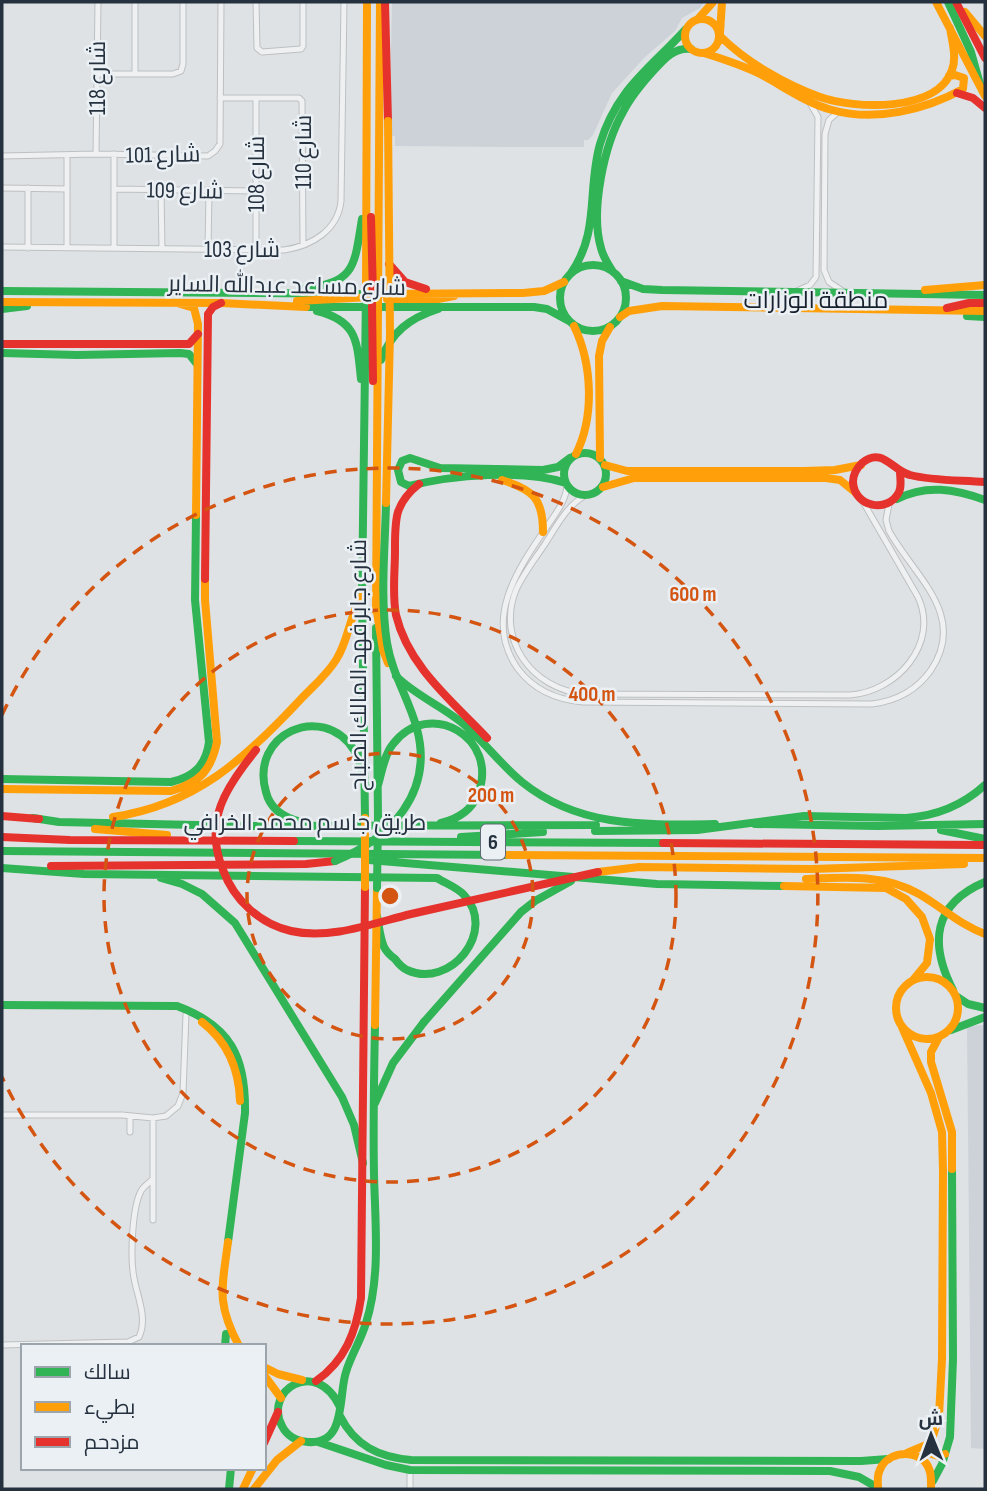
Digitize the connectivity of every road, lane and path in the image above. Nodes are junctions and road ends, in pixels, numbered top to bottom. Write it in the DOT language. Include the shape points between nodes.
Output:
graph roads {
  1 [pos="98,2"];
  2 [pos="135,2"];
  3 [pos="183,2"];
  4 [pos="221,2"];
  5 [pos="256,2"];
  6 [pos="303,2"];
  7 [pos="344,2"];
  8 [pos="366,2"];
  9 [pos="380,2"];
  10 [pos="386,2"];
  11 [pos="713,2"];
  12 [pos="722,2"];
  13 [pos="936,2"];
  14 [pos="948,2"];
  15 [pos="956,2"];
  16 [pos="961,11"];
  17 [pos="698,19"];
  18 [pos="950,28"];
  19 [pos="686,29"];
  20 [pos="720,35"];
  21 [pos="985,36"];
  22 [pos="691,49"];
  23 [pos="704,53"];
  24 [pos="985,58"];
  25 [pos="135,73"];
  26 [pos="97,74"];
  27 [pos="949,76"];
  28 [pos="980,84"];
  29 [pos="957,93"];
  30 [pos="839,95"];
  31 [pos="985,96"];
  32 [pos="220,98"];
  33 [pos="256,98"];
  34 [pos="830,101"];
  35 [pos="810,103"];
  36 [pos="985,108"];
  37 [pos="838,112"];
  38 [pos="818,117"];
  39 [pos="829,120"];
  40 [pos="96,154"];
  41 [pos="114,154"];
  42 [pos="67,155"];
  43 [pos="2,156"];
  44 [pos="593,176"];
  45 [pos="2,188"];
  46 [pos="28,188"];
  47 [pos="114,188"];
  48 [pos="67,189"];
  49 [pos="160,189"];
  50 [pos="209,190"];
  51 [pos="255,191"];
  52 [pos="600,198"];
  53 [pos="367,200"];
  54 [pos="380,231"];
  55 [pos="303,245"];
  56 [pos="2,247"];
  57 [pos="67,247"];
  58 [pos="28,248"];
  59 [pos="114,248"];
  60 [pos="162,249"];
  61 [pos="208,249"];
  62 [pos="256,249"];
  63 [pos="613,272"];
  64 [pos="571,273"];
  65 [pos="825,276"];
  66 [pos="816,277"];
  67 [pos="621,281"];
  68 [pos="564,282"];
  69 [pos="2,285"];
  70 [pos="985,285"];
  71 [pos="2,291"];
  72 [pos="49,291"];
  73 [pos="797,291"];
  74 [pos="844,292"];
  75 [pos="272,293"];
  76 [pos="441,293"];
  77 [pos="460,293"];
  78 [pos="887,294"];
  79 [pos="985,295"];
  80 [pos="372,299"];
  81 [pos="2,302"];
  82 [pos="39,302"];
  83 [pos="177,303"];
  84 [pos="221,303"];
  85 [pos="985,303"];
  86 [pos="269,305"];
  87 [pos="297,306"];
  88 [pos="447,307"];
  89 [pos="2,309"];
  90 [pos="891,310"];
  91 [pos="941,310"];
  92 [pos="985,311"];
  93 [pos="620,317"];
  94 [pos="985,317"];
  95 [pos="570,322"];
  96 [pos="203,324"];
  97 [pos="611,325"];
  98 [pos="198,334"];
  99 [pos="2,339"];
  100 [pos="2,344"];
  101 [pos="23,344"];
  102 [pos="77,345"];
  103 [pos="2,353"];
  104 [pos="77,355"];
  105 [pos="197,364"];
  106 [pos="379,370"];
  107 [pos="365,400"];
  108 [pos="378,408"];
  109 [pos="573,456"];
  110 [pos="602,461"];
  111 [pos="861,465"];
  112 [pos="900,471"];
  113 [pos="492,477"];
  114 [pos="985,482"];
  115 [pos="419,484"];
  116 [pos="566,484"];
  117 [pos="603,487"];
  118 [pos="586,495"];
  119 [pos="859,496"];
  120 [pos="985,500"];
  121 [pos="207,502"];
  122 [pos="891,502"];
  123 [pos="196,503"];
  124 [pos="543,532"];
  125 [pos="384,595"];
  126 [pos="362,596"];
  127 [pos="376,606"];
  128 [pos="205,655"];
  129 [pos="290,711"];
  130 [pos="491,750"];
  131 [pos="510,769"];
  132 [pos="2,779"];
  133 [pos="378,785"];
  134 [pos="985,785"];
  135 [pos="366,786"];
  136 [pos="2,789"];
  137 [pos="2,817"];
  138 [pos="33,818"];
  139 [pos="620,823"];
  140 [pos="985,824"];
  141 [pos="318,826"];
  142 [pos="517,826"];
  143 [pos="912,826"];
  144 [pos="426,827"];
  145 [pos="563,831"];
  146 [pos="2,837"];
  147 [pos="985,839"];
  148 [pos="191,840"];
  149 [pos="451,842"];
  150 [pos="985,845"];
  151 [pos="2,851"];
  152 [pos="296,854"];
  153 [pos="985,860"];
  154 [pos="2,868"];
  155 [pos="598,872"];
  156 [pos="130,874"];
  157 [pos="613,878"];
  158 [pos="985,883"];
  159 [pos="377,916"];
  160 [pos="985,934"];
  161 [pos="913,981"];
  162 [pos="954,993"];
  163 [pos="2,1007"];
  164 [pos="985,1008"];
  165 [pos="186,1014"];
  166 [pos="985,1017"];
  167 [pos="901,1025"];
  168 [pos="942,1035"];
  169 [pos="375,1104"];
  170 [pos="2,1115"];
  171 [pos="130,1116"];
  172 [pos="153,1118"];
  173 [pos="130,1132"];
  174 [pos="363,1163"];
  175 [pos="153,1179"];
  176 [pos="153,1220"];
  177 [pos="226,1334"];
  178 [pos="44,1344"];
  179 [pos="225,1344"];
  180 [pos="232,1344"];
  181 [pos="238,1344"];
  182 [pos="2,1345"];
  183 [pos="21,1345"];
  184 [pos="266,1368"];
  185 [pos="266,1378"];
  186 [pos="305,1380"];
  187 [pos="316,1381"];
  188 [pos="281,1398"];
  189 [pos="278,1412"];
  190 [pos="340,1412"];
  191 [pos="266,1439"];
  192 [pos="301,1441"];
  193 [pos="315,1442"];
  194 [pos="926,1445"];
  195 [pos="906,1453"];
  196 [pos="945,1454"];
  197 [pos="888,1459"];
  198 [pos="231,1470"];
  199 [pos="252,1470"];
  200 [pos="410,1470"];
  201 [pos="932,1485"];
  202 [pos="229,1489"];
  203 [pos="243,1489"];
  204 [pos="254,1489"];
  205 [pos="410,1489"];
  206 [pos="878,1489"];
  1 -- 26 [label="street, شارع 118"];
  2 -- 25 [label="street"];
  3 -- 25 [label="street" via="181,71"];
  4 -- 32 [label="street, شارع 101"];
  5 -- 6 [label="street" via="257,48 262,52 301,49"];
  7 -- 55 [label="street, شارع 103" via="340,213 324,234"];
  8 -- 53 [label="main road"];
  9 -- 54 [label="main road, شارع جابر فهد المالك الصباح"];
  10 -- 125 [label="main road, bridge" via="390,334"];
  11 -- 17 [label="main road"];
  12 -- 20 [label="main road"];
  13 -- 18 [label="main road"];
  14 -- 28 [label="main road"];
  15 -- 16 [label="main road"];
  16 -- 21 [label="main road"];
  16 -- 24 [label="main road"];
  17 -- 19 [label="main road"];
  17 -- 20 [label="main road" via="715,23"];
  18 -- 27 [label="main road" via="953,65"];
  18 -- 28 [label="main road"];
  19 -- 22 [label="main road" via="685,40"];
  19 -- 44 [label="main road" via="623,98 601,140"];
  20 -- 23 [label="main road" via="713,49"];
  20 -- 34 [label="main road" via="731,47 794,85"];
  22 -- 23 [label="main road"];
  22 -- 52 [label="main road" via="679,48 666,58 626,106 603,159"];
  23 -- 35 [label="main road" via="743,65"];
  25 -- 26 [label="street"];
  26 -- 40 [label="street, شارع 118"];
  27 -- 29 [label="main road" via="960,75 965,82"];
  27 -- 34 [label="main road" via="934,90 899,103 855,106"];
  28 -- 31 [label="main road"];
  29 -- 36 [label="main road" via="978,100"];
  29 -- 37 [label="main road" via="885,114"];
  30 -- 34 [label="main road"];
  32 -- 33 [label="street, شارع 110"];
  32 -- 41 [label="street, شارع 101" via="219,144 208,156"];
  33 -- 51 [label="street, شارع 108"];
  33 -- 55 [label="street, شارع 110" via="299,98 304,105"];
  35 -- 37 [label="main road"];
  35 -- 38 [label="street"];
  37 -- 39 [label="street"];
  38 -- 39 [label="street" via="823,114"];
  38 -- 66 [label="street"];
  39 -- 65 [label="street" via="824,147"];
  40 -- 41 [label="street, شارع 101"];
  40 -- 42 [label="street, شارع 101"];
  41 -- 47 [label="street"];
  42 -- 43 [label="street, شارع 101"];
  42 -- 48 [label="street"];
  44 -- 52 [label="main road"];
  44 -- 64 [label="main road" via="589,242"];
  45 -- 46 [label="street"];
  46 -- 48 [label="street"];
  46 -- 58 [label="street"];
  47 -- 49 [label="street, شارع 109"];
  47 -- 59 [label="street"];
  48 -- 57 [label="street"];
  49 -- 50 [label="street, شارع 109"];
  49 -- 60 [label="street"];
  50 -- 51 [label="street, شارع 109"];
  50 -- 61 [label="street"];
  51 -- 62 [label="street, شارع 108"];
  52 -- 63 [label="main road" via="598,243"];
  53 -- 75 [label="main road" via="356,260 348,274 328,286"];
  53 -- 80 [label="main road" via="372,229"];
  54 -- 76 [label="main road" via="386,258 399,278"];
  54 -- 80 [label="main road, شارع جابر فهد المالك الصباح"];
  55 -- 62 [label="street, شارع 103"];
  56 -- 58 [label="street, شارع 103"];
  57 -- 58 [label="street, شارع 103"];
  57 -- 59 [label="street, شارع 103"];
  59 -- 60 [label="street, شارع 103"];
  60 -- 61 [label="street, شارع 103"];
  61 -- 62 [label="street, شارع 103"];
  63 -- 64 [label="main road" via="592,265"];
  63 -- 67 [label="main road"];
  64 -- 68 [label="main road"];
  65 -- 66 [label="street" via="820,283"];
  65 -- 74 [label="street"];
  66 -- 73 [label="street"];
  67 -- 73 [label="main road" via="643,289"];
  67 -- 93 [label="main road" via="626,299"];
  68 -- 77 [label="main road, شارع مساعد عبدالله الساير" via="533,292"];
  68 -- 95 [label="main road" via="560,302"];
  69 -- 72 [label="main road"];
  70 -- 78 [label="main road"];
  71 -- 72 [label="main road, شارع مساعد عبدالله الساير"];
  72 -- 75 [label="main road, شارع مساعد عبدالله الساير"];
  73 -- 74 [label="main road"];
  74 -- 78 [label="main road"];
  75 -- 80 [label="main road, شارع مساعد عبدالله الساير"];
  76 -- 77 [label="main road, شارع مساعد عبدالله الساير"];
  76 -- 80 [label="main road, شارع مساعد عبدالله الساير"];
  77 -- 80 [label="main road" via="438,299"];
  78 -- 79 [label="main road"];
  80 -- 86 [label="main road"];
  80 -- 87 [label="main road, شارع مساعد عبدالله الساير"];
  80 -- 88 [label="main road, شارع مساعد عبدالله الساير"];
  80 -- 106 [label="main road, شارع جابر فهد المالك الصباح"];
  80 -- 107 [label="main road, شارع جابر فهد المالك الصباح"];
  80 -- 108 [label="main road"];
  81 -- 82 [label="main road, شارع مساعد عبدالله الساير"];
  82 -- 83 [label="main road, شارع مساعد عبدالله الساير"];
  82 -- 89 [label="main road"];
  83 -- 84 [label="main road, شارع مساعد عبدالله الساير"];
  83 -- 96 [label="main road" via="194,308"];
  84 -- 86 [label="main road, شارع مساعد عبدالله الساير"];
  84 -- 96 [label="main road" via="210,309"];
  85 -- 91 [label="main road"];
  86 -- 87 [label="main road, شارع مساعد عبدالله الساير"];
  87 -- 107 [label="main road" via="338,316 351,329"];
  88 -- 95 [label="main road, شارع مساعد عبدالله الساير" via="534,307"];
  88 -- 106 [label="main road" via="420,314 397,329 387,343"];
  90 -- 91 [label="main road"];
  90 -- 93 [label="main road" via="662,306 629,311"];
  90 -- 94 [label="main road"];
  91 -- 92 [label="main road"];
  93 -- 97 [label="main road"];
  95 -- 97 [label="main road" via="592,331"];
  95 -- 109 [label="main road" via="586,355 587,425 585,438"];
  96 -- 98 [label="main road"];
  96 -- 121 [label="main road"];
  97 -- 110 [label="main road" via="599,356"];
  98 -- 102 [label="main road" via="189,344"];
  98 -- 105 [label="main road"];
  99 -- 101 [label="main road"];
  100 -- 101 [label="main road"];
  101 -- 102 [label="main road"];
  102 -- 104 [label="main road"];
  103 -- 104 [label="main road"];
  104 -- 105 [label="main road" via="180,353 189,354"];
  105 -- 123 [label="main road"];
  106 -- 108 [label="main road, شارع جابر فهد المالك الصباح"];
  107 -- 126 [label="main road, شارع جابر فهد المالك الصباح"];
  108 -- 127 [label="main road, شارع جابر فهد المالك الصباح"];
  109 -- 110 [label="main road" via="591,453"];
  109 -- 115 [label="main road" via="558,467 543,470 445,469 414,458 402,461 398,470 401,482"];
  109 -- 116 [label="main road" via="564,470"];
  110 -- 111 [label="main road" via="627,471 804,471"];
  110 -- 117 [label="main road" via="607,474"];
  111 -- 112 [label="main road" via="881,458"];
  111 -- 119 [label="main road" via="855,475"];
  112 -- 114 [label="main road"];
  112 -- 122 [label="main road" via="902,484"];
  113 -- 115 [label="main road" via="446,477"];
  113 -- 116 [label="main road" via="547,477"];
  113 -- 124 [label="main road" via="533,494 542,507"];
  115 -- 131 [label="main road" via="404,497 396,513 394,601 399,628 417,662"];
  116 -- 118 [label="main road" via="575,493"];
  116 -- 124 [label="street" via="563,502"];
  117 -- 118 [label="main road"];
  117 -- 119 [label="main road" via="634,478 826,478 839,480"];
  118 -- 119 [label="street" via="570,506 513,601 510,621 516,646 529,669 550,685 584,694 850,695 891,683 917,650 923,628 918,597"];
  119 -- 122 [label="main road" via="875,506"];
  120 -- 122 [label="main road" via="930,489 912,490"];
  121 -- 123 [label="main road"];
  121 -- 128 [label="main road"];
  122 -- 124 [label="street" via="886,520 889,531 937,600 943,639 934,667 920,683 893,700 872,704 583,702 542,690 522,674 512,658 502,621 509,588"];
  123 -- 128 [label="main road" via="195,600"];
  125 -- 130 [label="main road, bridge" via="408,656"];
  125 -- 154 [label="main road, bridge" via="389,649 420,748 416,785 400,818 366,849 335,861 306,864"];
  126 -- 129 [label="main road" via="332,666"];
  126 -- 135 [label="main road, شارع جابر فهد المالك الصباح"];
  127 -- 130 [label="main road" via="386,657 397,677 454,715"];
  127 -- 133 [label="main road, شارع جابر فهد المالك الصباح"];
  128 -- 132 [label="main road" via="209,747 204,763 190,777 171,782"];
  128 -- 136 [label="main road" via="217,742 211,765 193,783 165,791"];
  129 -- 138 [label="main road" via="231,766 166,805 124,816"];
  129 -- 155 [label="main road, bridge" via="230,783 214,830 218,861 231,889 271,924 308,933 338,931"];
  130 -- 131 [label="main road"];
  131 -- 139 [label="main road" via="560,808 596,821"];
  133 -- 144 [label="main road" via="393,744 414,727 449,725 470,738 484,771 479,794 457,818"];
  133 -- 159 [label="main road, شارع جابر فهد المالك الصباح, bridge"];
  134 -- 145 [label="main road, bridge" via="946,811 920,817 804,816 708,830"];
  135 -- 141 [label="main road" via="355,752 332,730 311,725 282,736 263,762 265,793 286,817"];
  135 -- 174 [label="main road, شارع جابر فهد المالك الصباح, bridge"];
  137 -- 138 [label="main road"];
  137 -- 148 [label="main road"];
  138 -- 141 [label="main road"];
  139 -- 142 [label="main road"];
  139 -- 143 [label="main road"];
  140 -- 143 [label="main road"];
  141 -- 144 [label="main road"];
  142 -- 144 [label="main road"];
  142 -- 145 [label="main road"];
  143 -- 147 [label="main road"];
  145 -- 149 [label="main road" via="474,835"];
  146 -- 148 [label="main road, طريق جاسم محمد الخرافي / 6"];
  148 -- 149 [label="main road, طريق جاسم محمد الخرافي / 6"];
  149 -- 150 [label="main road, طريق جاسم محمد الخرافي / 6"];
  151 -- 152 [label="main road, طريق جاسم محمد الخرافي / 6"];
  152 -- 153 [label="main road, طريق جاسم محمد الخرافي / 6"];
  152 -- 157 [label="main road"];
  153 -- 155 [label="main road" via="812,869 639,867"];
  154 -- 156 [label="main road"];
  155 -- 169 [label="main road, bridge" via="558,887 521,912 424,1022 393,1063"];
  156 -- 159 [label="main road" via="437,878 466,894 477,927 466,956 452,968 433,974 414,972 388,953"];
  156 -- 174 [label="main road" via="192,888 235,923 342,1097"];
  157 -- 160 [label="main road, bridge" via="881,879 904,886 964,926"];
  157 -- 161 [label="main road" via="657,884 877,886 894,891 915,906 929,936 927,964"];
  158 -- 162 [label="main road" via="955,898 938,930 938,956"];
  159 -- 169 [label="main road, شارع جابر فهد المالك الصباح"];
  161 -- 162 [label="main road" via="934,978"];
  161 -- 167 [label="main road" via="897,1000"];
  162 -- 164 [label="main road" via="968,1004"];
  162 -- 168 [label="main road" via="957,1017"];
  163 -- 165 [label="main road"];
  163 -- 181 [label="main road" via="177,1006 203,1016 229,1040 241,1062 246,1086 221,1293 226,1322"];
  165 -- 172 [label="street" via="181,1100 166,1116"];
  165 -- 177 [label="main road" via="208,1026 224,1043 240,1086 216,1292"];
  166 -- 168 [label="main road"];
  167 -- 168 [label="main road" via="914,1036 930,1039"];
  167 -- 194 [label="main road" via="931,1093 942,1132 941,1394 933,1436"];
  168 -- 196 [label="main road" via="931,1052 931,1062 951,1132 952,1423"];
  169 -- 190 [label="main road, شارع جابر فهد المالك الصباح" via="371,1298 363,1334 344,1376"];
  170 -- 171 [label="street"];
  171 -- 172 [label="street"];
  171 -- 173 [label="street"];
  172 -- 175 [label="street"];
  174 -- 187 [label="main road, شارع جابر فهد المالك الصباح" via="359,1311 342,1356"];
  175 -- 176 [label="street"];
  175 -- 178 [label="street" via="140,1194 132,1242 142,1315 138,1339"];
  177 -- 179 [label="main road"];
  177 -- 180 [label="main road"];
  182 -- 183 [label="street"];
  184 -- 186 [label="main road"];
  185 -- 188 [label="main road"];
  186 -- 187 [label="main road"];
  186 -- 188 [label="main road" via="291,1386"];
  187 -- 190 [label="main road" via="330,1388"];
  188 -- 189 [label="main road"];
  189 -- 191 [label="main road"];
  189 -- 192 [label="main road" via="285,1430"];
  190 -- 193 [label="main road" via="332,1433"];
  190 -- 197 [label="main road" via="349,1433 363,1446 391,1458 411,1460"];
  192 -- 193 [label="main road"];
  192 -- 204 [label="main road" via="277,1460"];
  193 -- 200 [label="main road"];
  194 -- 195 [label="main road"];
  194 -- 196 [label="main road" via="933,1456"];
  195 -- 197 [label="main road"];
  195 -- 201 [label="main road" via="925,1462"];
  196 -- 201 [label="main road"];
  197 -- 206 [label="main road" via="878,1472"];
  198 -- 202 [label="main road"];
  199 -- 203 [label="main road"];
  200 -- 205 [label="street"];
  200 -- 206 [label="main road" via="830,1471 859,1477"];
}
